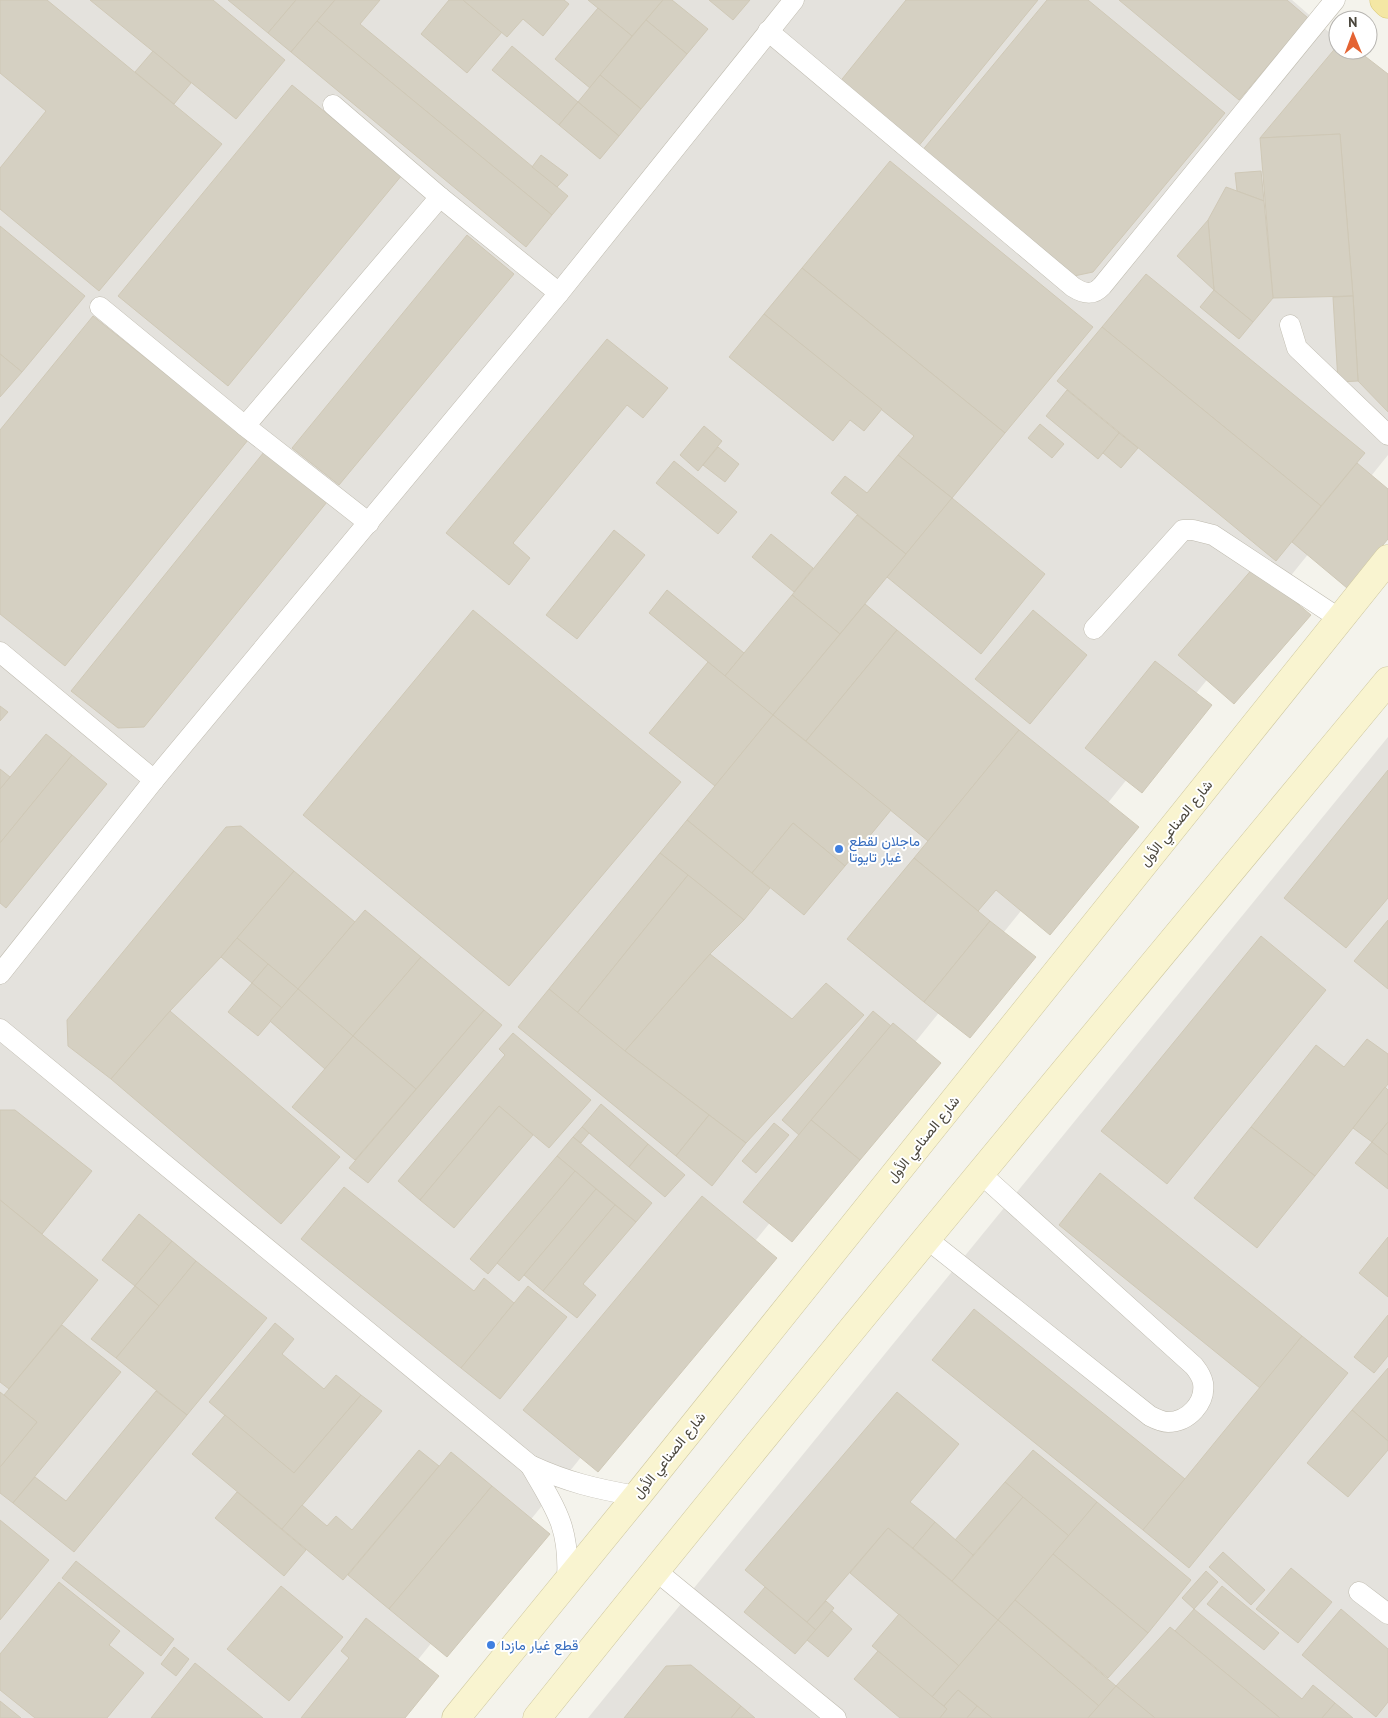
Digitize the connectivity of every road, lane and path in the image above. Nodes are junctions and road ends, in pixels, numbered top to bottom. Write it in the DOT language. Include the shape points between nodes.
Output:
graph roads {
  1 [pos="794,0"];
  2 [pos="1335,0"];
  3 [pos="1384,0"];
  4 [pos="1388,4"];
  5 [pos="768,31"];
  6 [pos="333,105"];
  7 [pos="440,197"];
  8 [pos="559,293"];
  9 [pos="100,307"];
  10 [pos="1290,325"];
  11 [pos="244,426"];
  12 [pos="1388,434"];
  13 [pos="369,523"];
  14 [pos="1388,559"];
  15 [pos="1340,619"];
  16 [pos="1094,629"];
  17 [pos="0,652"];
  18 [pos="1388,681"];
  19 [pos="154,780"];
  20 [pos="0,974"];
  21 [pos="0,1029"];
  22 [pos="980,1173"];
  23 [pos="927,1238"];
  24 [pos="530,1465"];
  25 [pos="637,1496"];
  26 [pos="655,1570"];
  27 [pos="567,1580"];
  28 [pos="1359,1592"];
  29 [pos="1388,1614"];
  30 [pos="456,1718"];
  31 [pos="537,1718"];
  32 [pos="836,1718"];
  1 -- 5 [label="lane"];
  2 -- 5 [label="lane" via="1102,286 1091,293 1073,288"];
  3 -- 4 [label="main road"];
  5 -- 8 [label="lane"];
  6 -- 7 [label="lane"];
  7 -- 8 [label="lane"];
  7 -- 11 [label="lane"];
  8 -- 13 [label="lane"];
  9 -- 11 [label="lane"];
  10 -- 12 [label="lane" via="1297,348"];
  11 -- 13 [label="lane"];
  13 -- 19 [label="lane"];
  14 -- 15 [label="main road, شارع الصناعي الأول"];
  15 -- 16 [label="lane" via="1213,535 1183,530"];
  15 -- 25 [label="main road, شارع الصناعي الأول"];
  17 -- 19 [label="lane"];
  18 -- 22 [label="main road"];
  19 -- 20 [label="lane"];
  21 -- 24 [label="lane"];
  22 -- 23 [label="main road"];
  22 -- 23 [label="lane" via="1194,1366 1203,1388 1200,1403 1187,1417 1178,1421 1159,1421 1150,1416"];
  23 -- 26 [label="main road"];
  24 -- 25 [label="lane" via="585,1486"];
  24 -- 27 [label="lane" via="556,1507 565,1532"];
  25 -- 27 [label="main road, شارع الصناعي الأول"];
  26 -- 31 [label="main road"];
  26 -- 32 [label="lane"];
  27 -- 30 [label="main road, شارع الصناعي الأول"];
  28 -- 29 [label="lane"];
}
